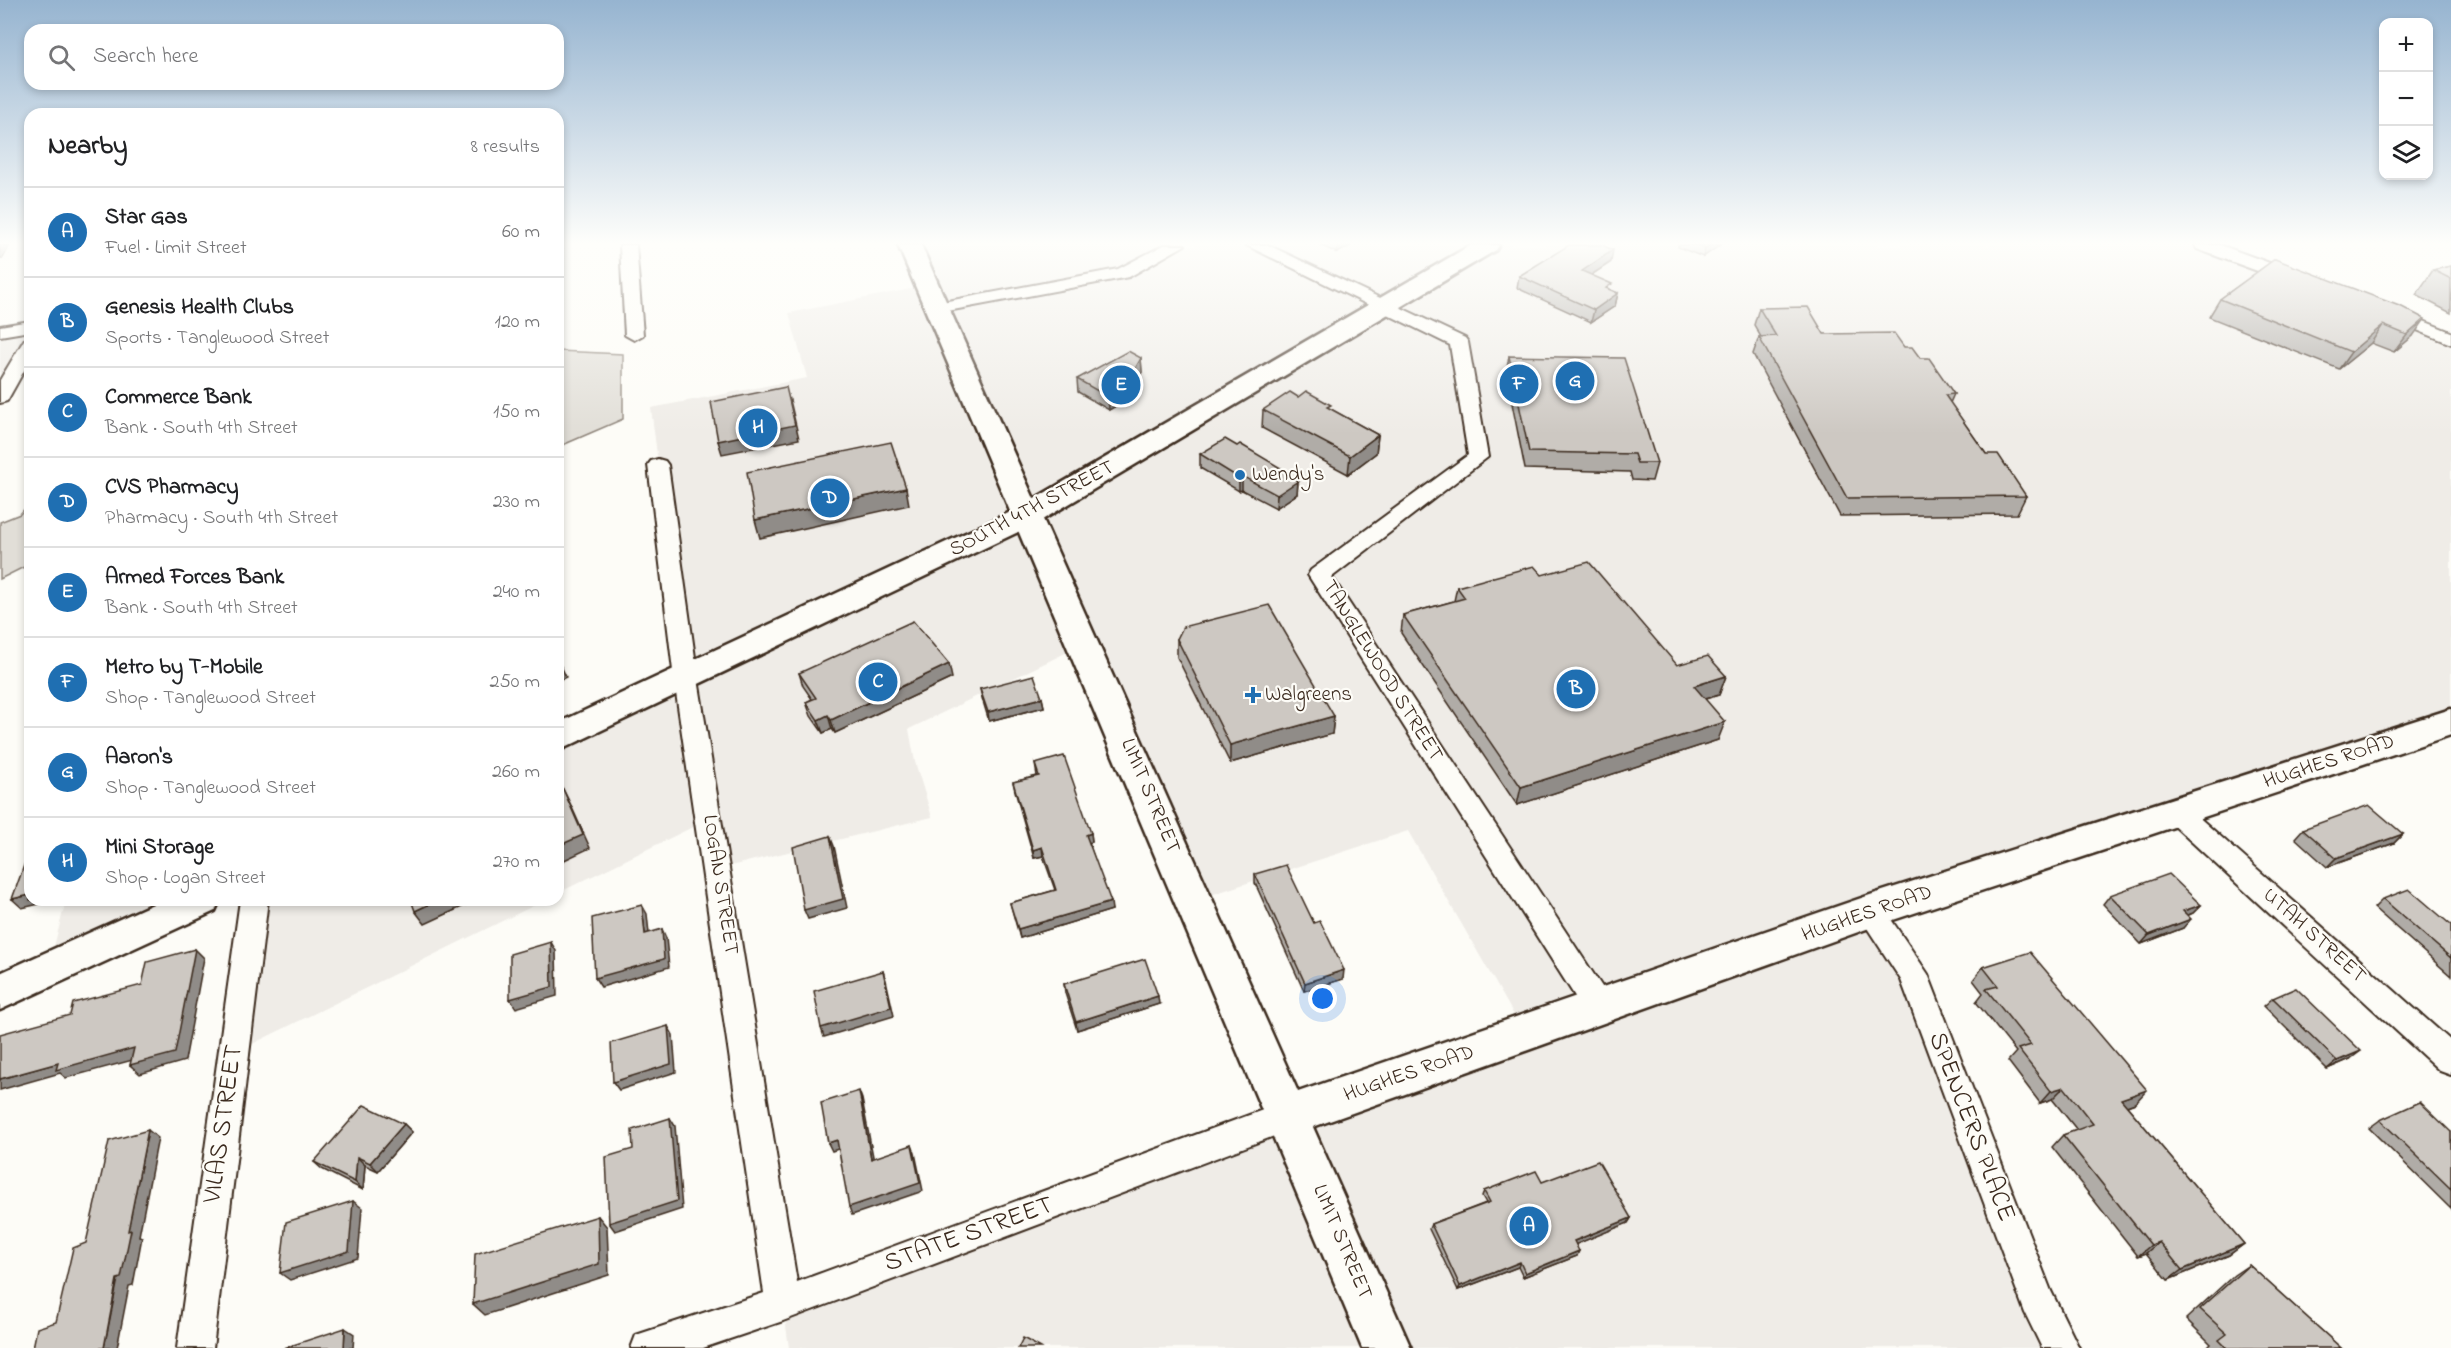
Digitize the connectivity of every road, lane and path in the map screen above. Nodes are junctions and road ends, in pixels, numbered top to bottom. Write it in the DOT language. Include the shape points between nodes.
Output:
graph roads {
  1 [pos="632,308"];
  2 [pos="937,308"];
  3 [pos="1384,308"];
  4 [pos="2379,309"];
  5 [pos="24,327"];
  6 [pos="0,331"];
  7 [pos="634,335"];
  8 [pos="2451,339"];
  9 [pos="24,355"];
  10 [pos="0,397"];
  11 [pos="658,465"];
  12 [pos="1027,516"];
  13 [pos="686,679"];
  14 [pos="2451,722"];
  15 [pos="564,735"];
  16 [pos="2176,812"];
  17 [pos="188,906"];
  18 [pos="253,906"];
  19 [pos="1870,911"];
  20 [pos="0,992"];
  21 [pos="1599,1008"];
  22 [pos="2451,1061"];
  23 [pos="1287,1116"];
  24 [pos="783,1304"];
  25 [pos="195,1348"];
  26 [pos="649,1348"];
  27 [pos="1388,1348"];
  28 [pos="2061,1348"];
  1 -- 7 [label="street"];
  2 -- 12 [label="main road, LIMIT STREET"];
  3 -- 12 [label="main road, SOUTH 4TH STREET"];
  3 -- 21 [label="street, TANGLEWOOD STREET" via="1459,342 1478,457 1319,575"];
  4 -- 8 [label="street"];
  5 -- 6 [label="street"];
  9 -- 10 [label="street"];
  11 -- 13 [label="street, LOGAN STREET"];
  12 -- 13 [label="main road, SOUTH 4TH STREET"];
  12 -- 23 [label="main road, LIMIT STREET"];
  13 -- 15 [label="main road, SOUTH 4TH STREET"];
  13 -- 24 [label="street, LOGAN STREET"];
  14 -- 16 [label="main road, HUGHES ROAD"];
  16 -- 19 [label="main road, HUGHES ROAD"];
  16 -- 22 [label="street, UTAH STREET"];
  17 -- 20 [label="main road"];
  18 -- 25 [label="street, VILAS STREET"];
  19 -- 21 [label="main road, HUGHES ROAD"];
  19 -- 28 [label="street, SPENCERS PLACE" via="1913,974 2037,1301"];
  21 -- 23 [label="main road, HUGHES ROAD"];
  23 -- 24 [label="street, STATE STREET"];
  23 -- 27 [label="main road, LIMIT STREET"];
  24 -- 26 [label="street, STATE STREET"];
}
